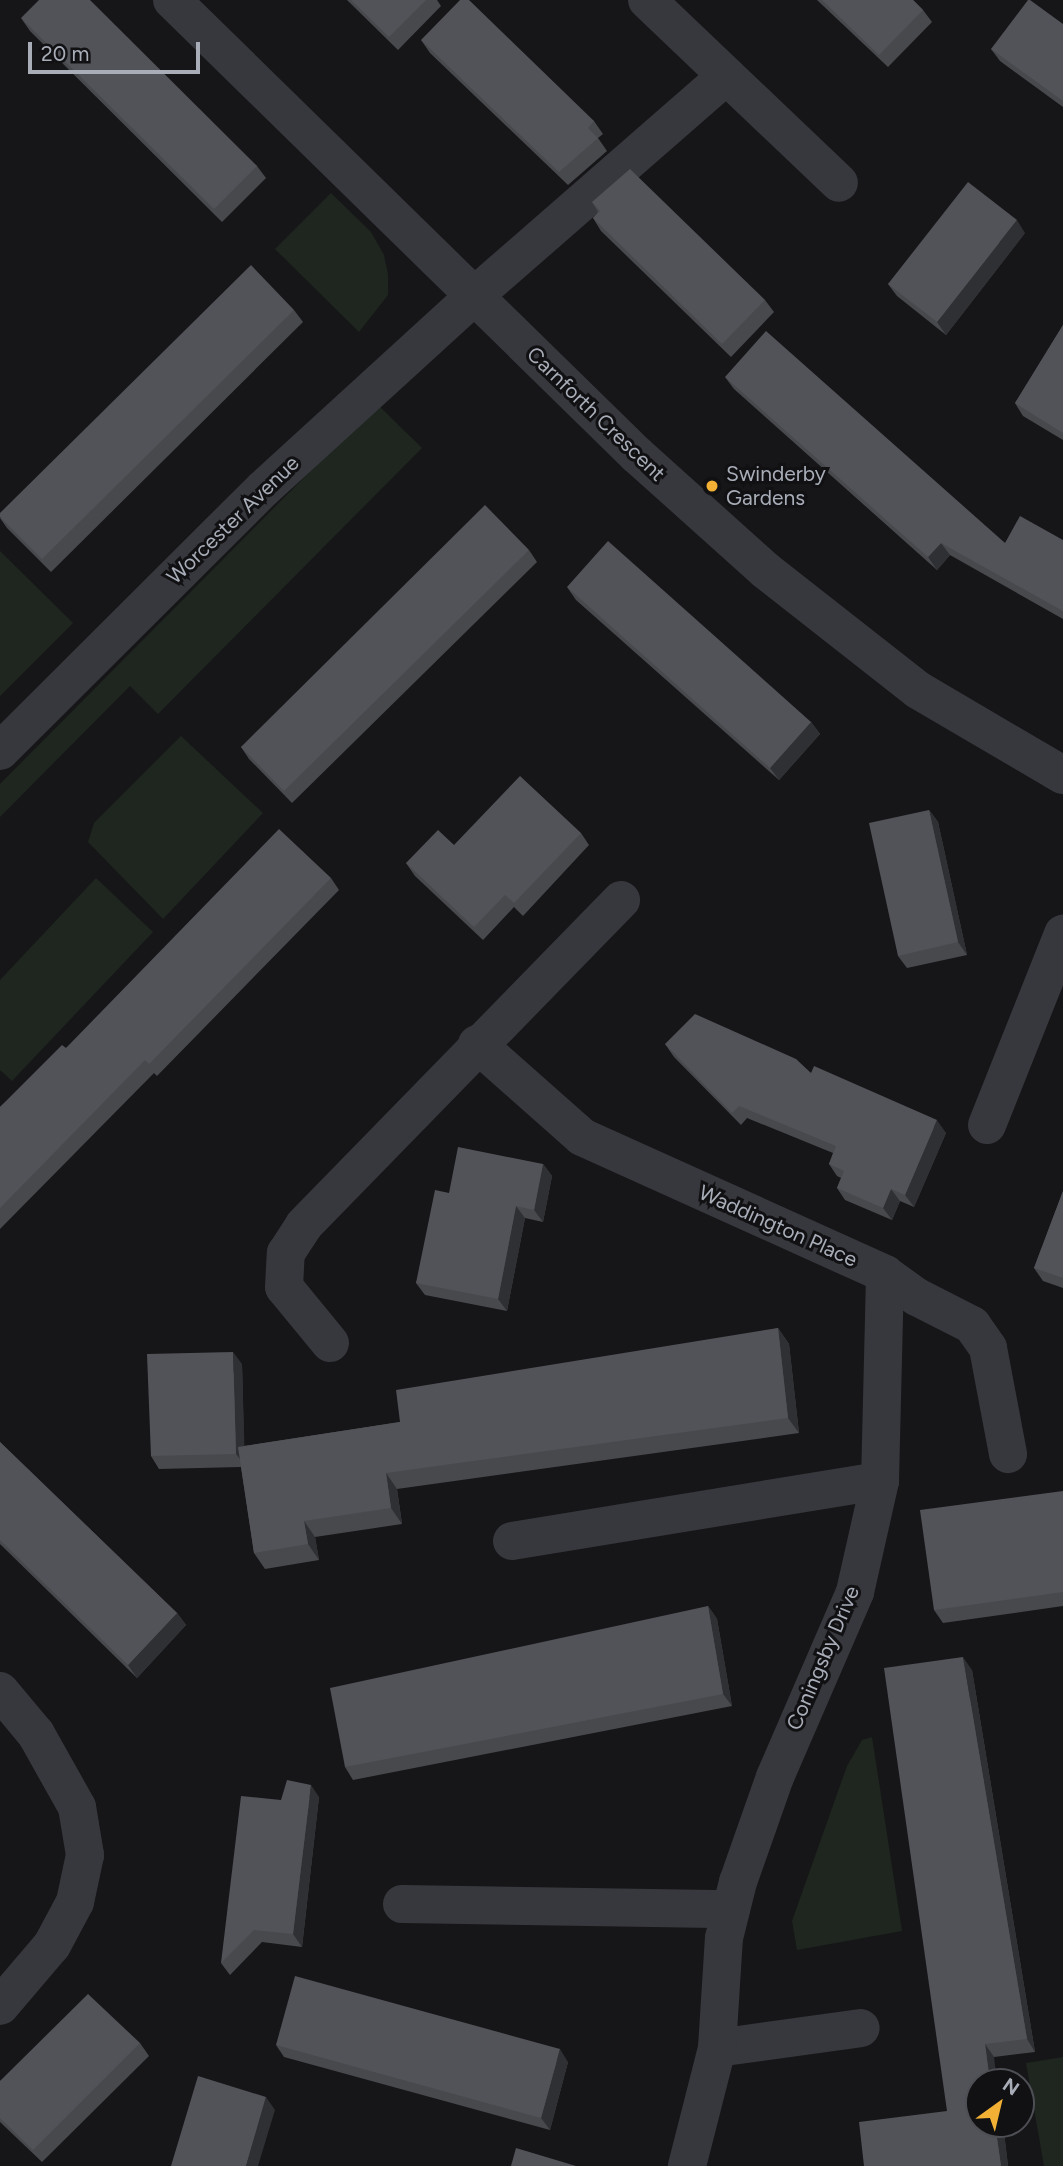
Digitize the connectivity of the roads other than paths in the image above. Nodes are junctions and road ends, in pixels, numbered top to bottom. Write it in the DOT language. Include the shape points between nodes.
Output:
graph roads {
  1 [pos="172,0"];
  2 [pos="647,0"];
  3 [pos="726,76"];
  4 [pos="839,183"];
  5 [pos="474,296"];
  6 [pos="0,751"];
  7 [pos="1063,775"];
  8 [pos="621,900"];
  9 [pos="1063,934"];
  10 [pos="477,1044"];
  11 [pos="987,1125"];
  12 [pos="885,1274"];
  13 [pos="330,1343"];
  14 [pos="1008,1454"];
  15 [pos="880,1481"];
  16 [pos="512,1541"];
  17 [pos="0,1692"];
  18 [pos="402,1904"];
  19 [pos="731,1909"];
  20 [pos="0,2006"];
  21 [pos="861,2028"];
  22 [pos="717,2048"];
  23 [pos="687,2166"];
  1 -- 5 [label="street, Carnforth Crescent"];
  2 -- 3 [label="street"];
  3 -- 4 [label="street"];
  3 -- 5 [label="street"];
  5 -- 6 [label="street, Worcester Avenue" via="262,489"];
  5 -- 7 [label="street, Carnforth Crescent" via="637,455 774,578 918,690"];
  8 -- 10 [label="street"];
  9 -- 11 [label="street"];
  10 -- 12 [label="street, Waddington Place" via="582,1137"];
  10 -- 13 [label="street" via="304,1225 286,1253 284,1287"];
  12 -- 14 [label="street, Waddington Place" via="917,1297 972,1325 988,1348"];
  12 -- 15 [label="street, Coningsby Drive"];
  15 -- 16 [label="street"];
  15 -- 19 [label="street, Coningsby Drive" via="855,1592 775,1777"];
  17 -- 20 [label="street" via="36,1734 77,1807 85,1855 75,1902 51,1945"];
  18 -- 19 [label="street"];
  19 -- 22 [label="street, Coningsby Drive" via="724,1938"];
  21 -- 22 [label="street"];
  22 -- 23 [label="street, Coningsby Drive"];
}
